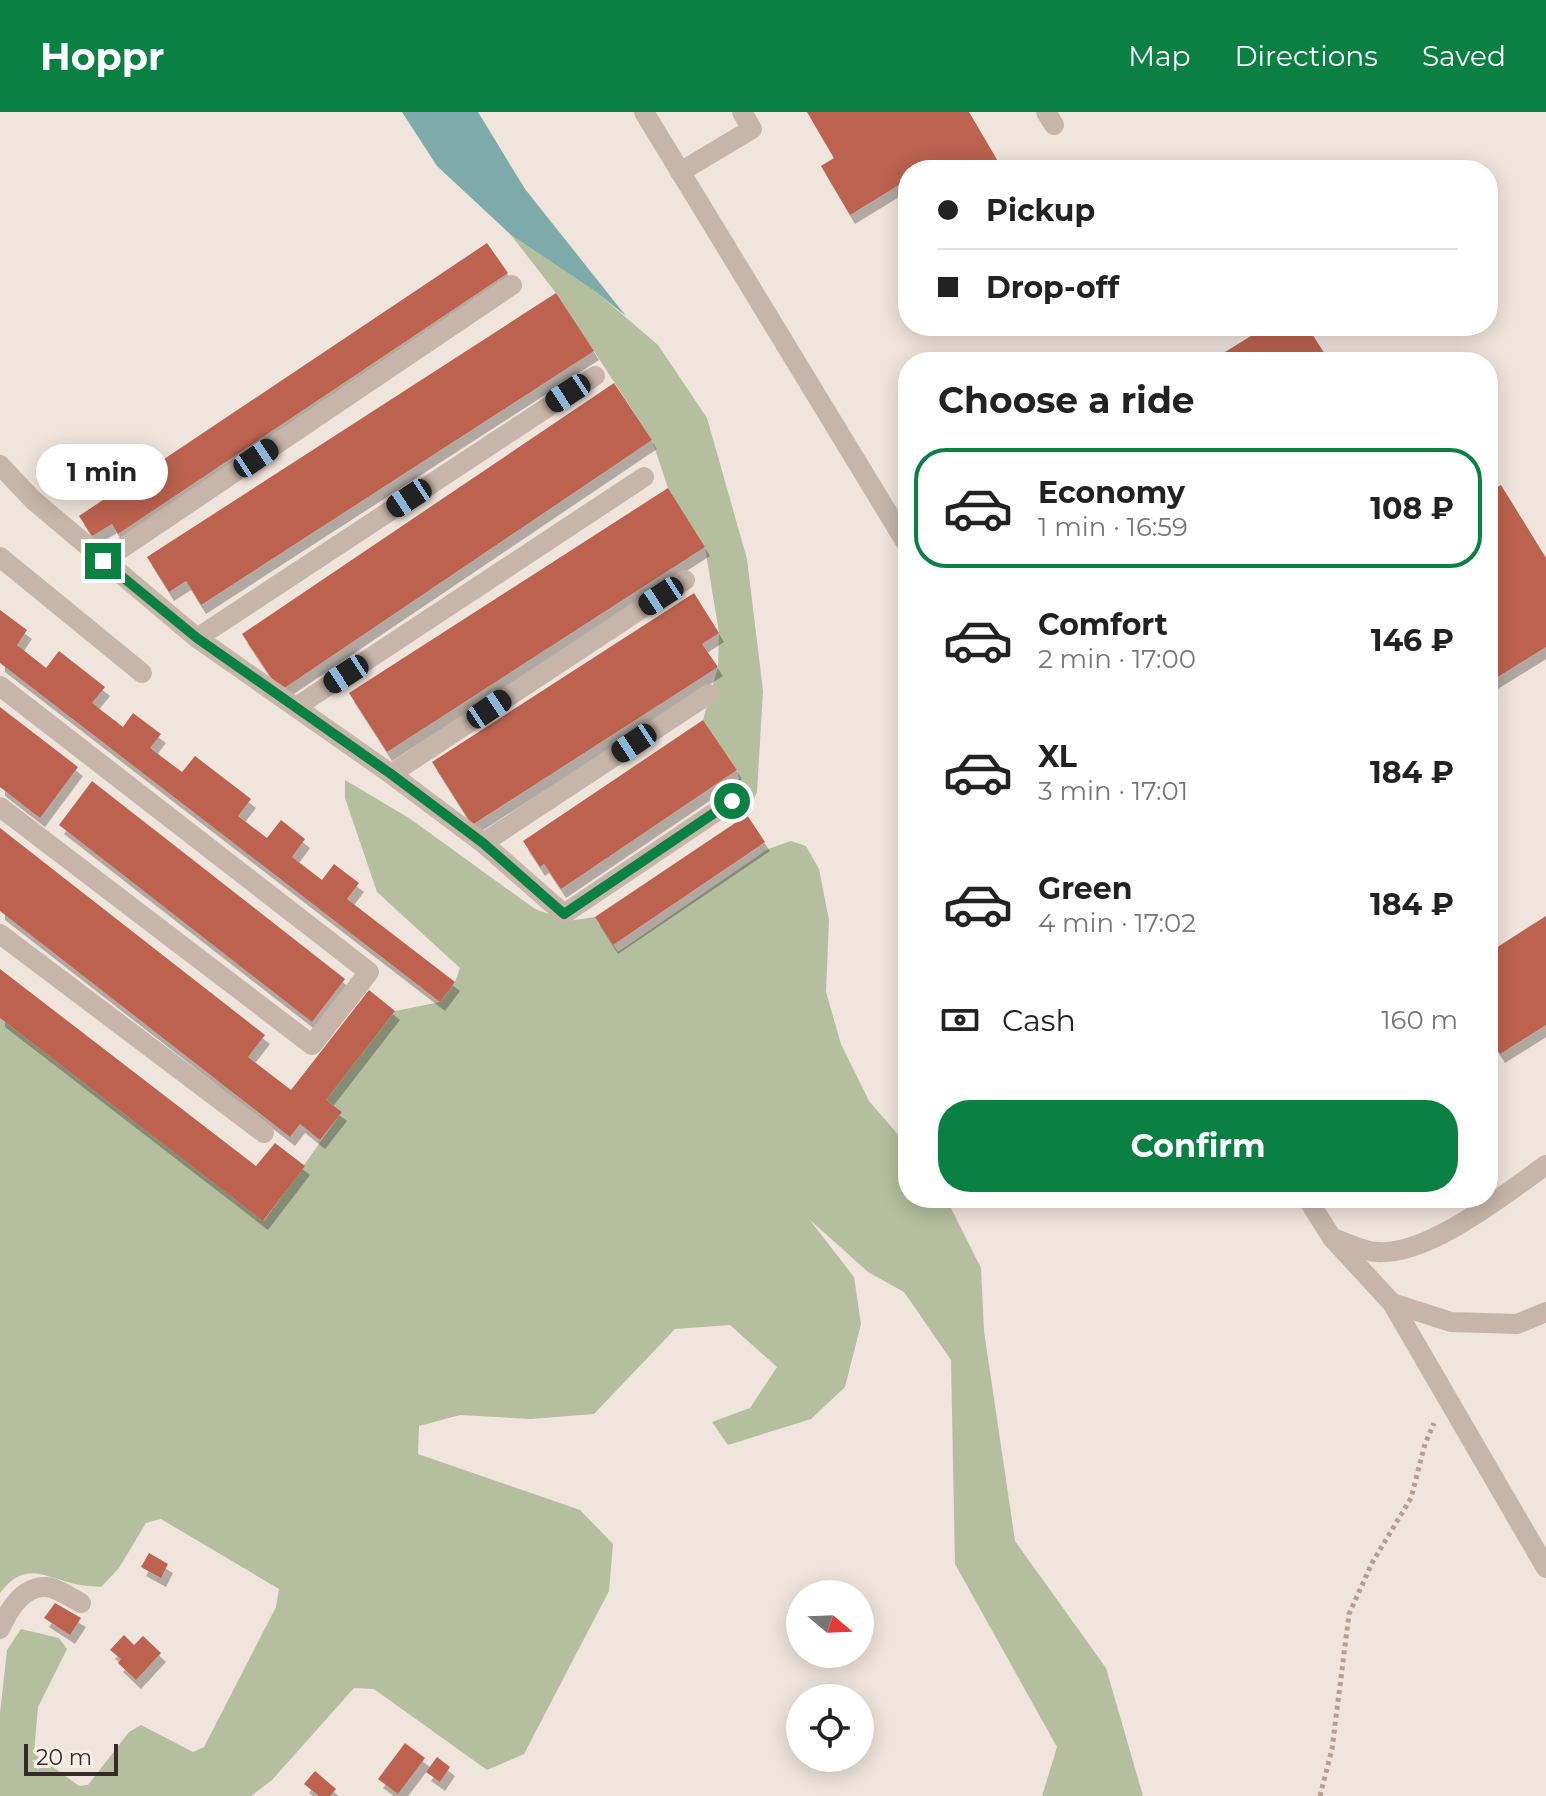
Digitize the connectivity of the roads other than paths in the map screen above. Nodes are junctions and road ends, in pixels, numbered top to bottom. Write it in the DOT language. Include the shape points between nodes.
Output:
graph roads {
  1 [pos="644,112"];
  2 [pos="742,112"];
  3 [pos="680,172"];
  4 [pos="512,285"];
  5 [pos="595,376"];
  6 [pos="0,465"];
  7 [pos="644,477"];
  8 [pos="898,530"];
  9 [pos="0,557"];
  10 [pos="103,561"];
  11 [pos="685,580"];
  12 [pos="197,638"];
  13 [pos="142,673"];
  14 [pos="0,686"];
  15 [pos="709,694"];
  16 [pos="296,707"];
  17 [pos="391,774"];
  18 [pos="732,801"];
  19 [pos="0,807"];
  20 [pos="483,843"];
  21 [pos="0,934"];
  22 [pos="264,1133"];
  23 [pos="1546,1165"];
  24 [pos="1498,1197"];
  25 [pos="1313,1208"];
  26 [pos="1482,1208"];
  27 [pos="1332,1238"];
  28 [pos="1392,1303"];
  29 [pos="1546,1312"];
  30 [pos="1546,1568"];
  31 [pos="81,1603"];
  32 [pos="0,1629"];
  1 -- 3 [label="street"];
  2 -- 3 [label="street" via="752,129"];
  3 -- 8 [label="street"];
  4 -- 10 [label="street"];
  5 -- 12 [label="street"];
  6 -- 10 [label="street"];
  7 -- 16 [label="street"];
  9 -- 13 [label="street"];
  10 -- 12 [label="street"];
  11 -- 17 [label="street"];
  12 -- 16 [label="street"];
  14 -- 19 [label="street" via="369,972 312,1045"];
  15 -- 20 [label="street"];
  16 -- 17 [label="street"];
  17 -- 20 [label="street"];
  18 -- 20 [label="street" via="564,914"];
  21 -- 22 [label="street"];
  23 -- 24 [label="street"];
  25 -- 27 [label="street"];
  26 -- 27 [label="street" via="1449,1230 1400,1250 1375,1253"];
  27 -- 28 [label="street"];
  28 -- 29 [label="street" via="1451,1322 1517,1324"];
  28 -- 30 [label="street"];
  31 -- 32 [label="street" via="45,1587 30,1591 13,1604"];
}
